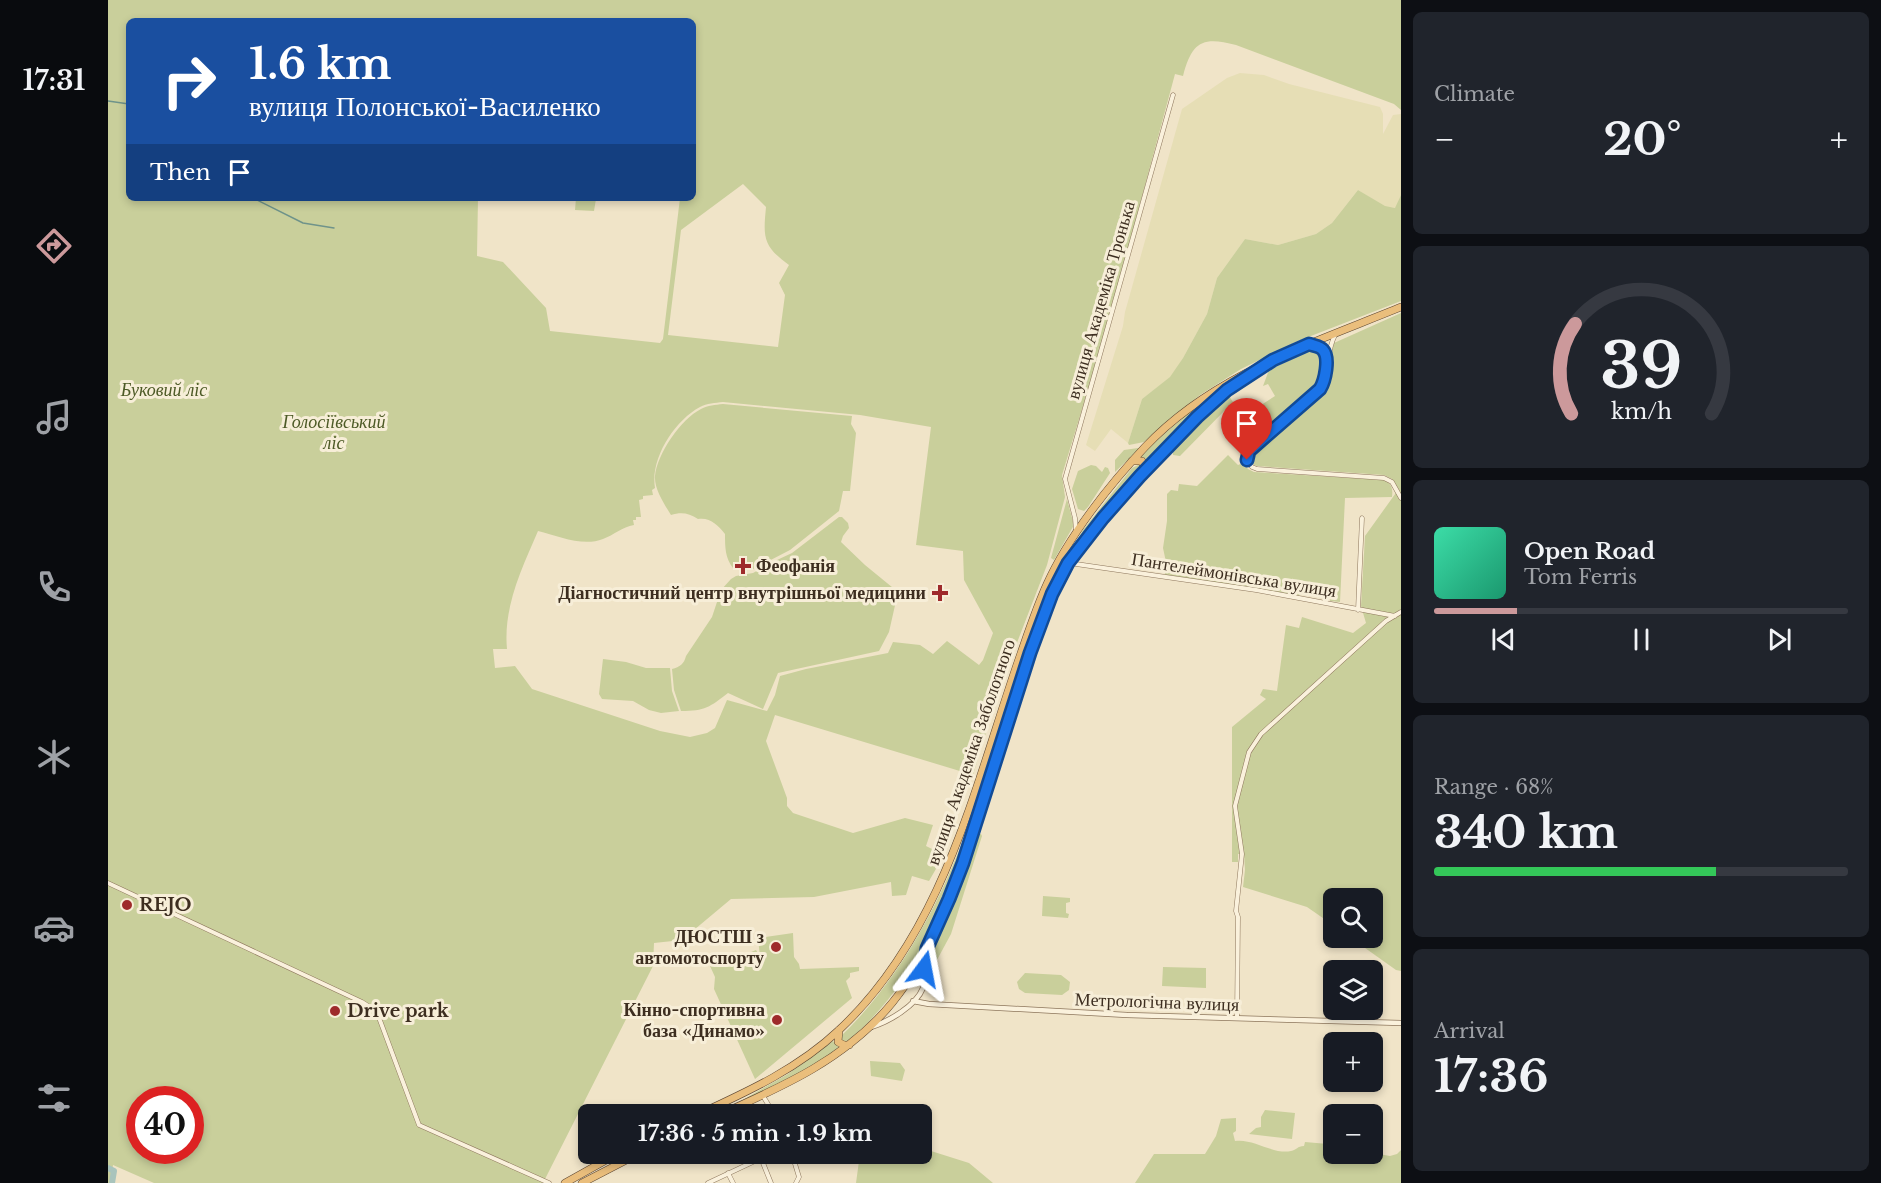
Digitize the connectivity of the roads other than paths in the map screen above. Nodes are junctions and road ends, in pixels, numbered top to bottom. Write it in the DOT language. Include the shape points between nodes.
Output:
graph roads {
  1 [pos="1173,95"];
  2 [pos="1401,307"];
  3 [pos="1335,334"];
  4 [pos="1309,344"];
  5 [pos="1273,360"];
  6 [pos="1326,362"];
  7 [pos="1132,461"];
  8 [pos="1145,470"];
  9 [pos="1401,498"];
  10 [pos="1074,512"];
  11 [pos="1091,512"];
  12 [pos="1362,518"];
  13 [pos="1076,535"];
  14 [pos="1068,563"];
  15 [pos="1358,610"];
  16 [pos="1401,612"];
  17 [pos="1395,616"];
  18 [pos="108,883"];
  19 [pos="927,948"];
  20 [pos="913,1002"];
  21 [pos="1237,1018"];
  22 [pos="1401,1023"];
  23 [pos="868,1028"];
  24 [pos="839,1030"];
  25 [pos="849,1044"];
  26 [pos="763,1095"];
  27 [pos="719,1104"];
  28 [pos="743,1104"];
  29 [pos="768,1104"];
  30 [pos="599,1164"];
  31 [pos="619,1164"];
  32 [pos="748,1164"];
  33 [pos="763,1164"];
  34 [pos="795,1164"];
  35 [pos="728,1173"];
  36 [pos="549,1183"];
  37 [pos="565,1183"];
  38 [pos="582,1183"];
  39 [pos="708,1183"];
  40 [pos="733,1183"];
  41 [pos="771,1183"];
  42 [pos="796,1183"];
  1 -- 10 [label="street, вулиця Академіка Тронька" via="1065,479"];
  2 -- 3 [label="highway, вулиця Академіка Заболотного"];
  3 -- 4 [label="highway, вулиця Академіка Заболотного"];
  3 -- 6 [label="street"];
  4 -- 5 [label="highway, вулиця Академіка Заболотного"];
  4 -- 6 [label="street" via="1324,351"];
  5 -- 7 [label="highway, вулиця Академіка Заболотного" via="1246,371 1204,398 1169,424"];
  5 -- 8 [label="highway, вулиця Академіка Заболотного" via="1212,404"];
  6 -- 9 [label="street" via="1320,389 1249,451 1249,464 1257,469 1384,478 1392,482"];
  7 -- 8 [label="highway" via="1142,461"];
  7 -- 11 [label="highway, вулиця Академіка Заболотного"];
  8 -- 14 [label="highway, вулиця Академіка Заболотного"];
  10 -- 11 [label="street"];
  10 -- 13 [label="street, вулиця Академіка Тронька"];
  11 -- 13 [label="highway, вулиця Академіка Заболотного"];
  12 -- 15 [label="street"];
  13 -- 24 [label="highway, вулиця Академіка Заболотного" via="1056,565 1039,603 946,872 892,969"];
  14 -- 15 [label="street, Пантелеймонівська вулиця" via="1257,590"];
  14 -- 19 [label="highway, вулиця Академіка Заболотного" via="1037,632 963,863"];
  15 -- 17 [label="street, Пантелеймонівська вулиця"];
  16 -- 17 [label="street"];
  17 -- 21 [label="street" via="1261,734 1249,752 1235,806 1242,854 1236,911"];
  18 -- 36 [label="street" via="373,1009 419,1125"];
  19 -- 20 [label="street" via="924,987"];
  19 -- 23 [label="highway, вулиця Академіка Заболотного" via="901,992"];
  20 -- 21 [label="street, Метрологічна вулиця" via="1073,1013"];
  20 -- 23 [label="street"];
  21 -- 22 [label="street, Метрологічна вулиця"];
  23 -- 25 [label="highway, вулиця Академіка Заболотного"];
  24 -- 25 [label="highway" via="838,1042"];
  24 -- 27 [label="highway, вулиця Академіка Заболотного" via="782,1072"];
  25 -- 26 [label="highway, вулиця Академіка Заболотного" via="811,1071"];
  26 -- 28 [label="highway, вулиця Академіка Заболотного"];
  26 -- 29 [label="street"];
  30 -- 37 [label="highway"];
  31 -- 38 [label="highway"];
  32 -- 35 [label="street"];
  33 -- 41 [label="street"];
  34 -- 42 [label="street" via="799,1177"];
  35 -- 39 [label="street"];
  35 -- 40 [label="street"];
}
